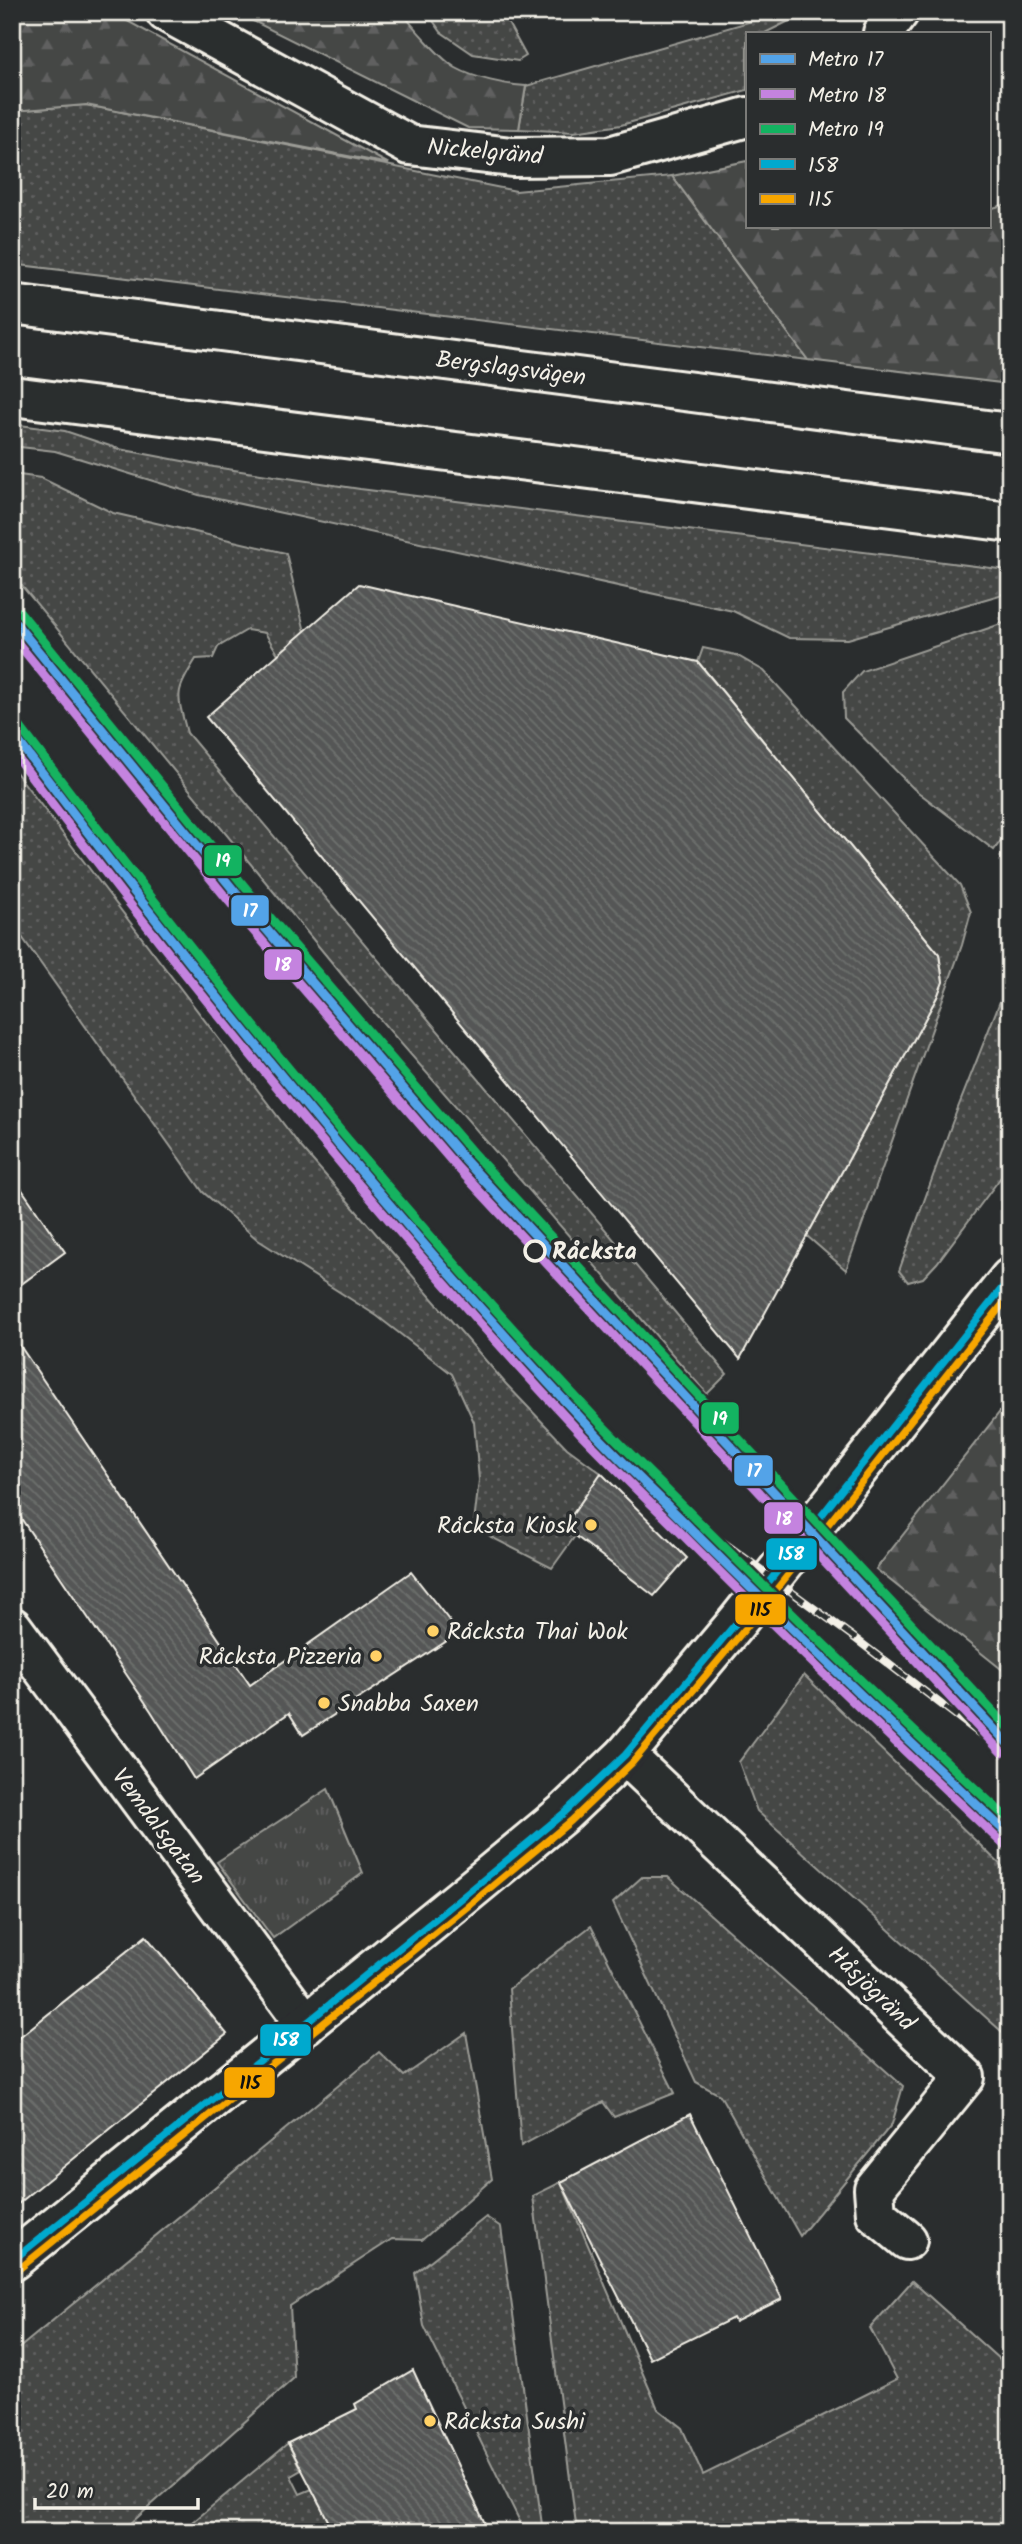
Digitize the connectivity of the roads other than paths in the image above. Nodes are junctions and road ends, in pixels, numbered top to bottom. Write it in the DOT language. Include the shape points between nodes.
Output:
graph roads {
  1 [pos="166,12"];
  2 [pos="899,12"];
  3 [pos="884,32"];
  4 [pos="746,117"];
  5 [pos="12,304"];
  6 [pos="12,396"];
  7 [pos="1010,433"];
  8 [pos="1010,522"];
  9 [pos="1010,1278"];
  10 [pos="12,1628"];
  11 [pos="625,1755"];
  12 [pos="306,2024"];
  13 [pos="907,2240"];
  14 [pos="12,2261"];
  1 -- 4 [label="street, Nickelgränd" via="409,145 512,157 610,156"];
  2 -- 3 [label="street"];
  5 -- 7 [label="street, Bergslagsvägen"];
  6 -- 8 [label="street"];
  9 -- 11 [label="street" via="737,1622"];
  10 -- 12 [label="street, Vemdalsgatan"];
  11 -- 12 [label="street" via="554,1822"];
  11 -- 13 [label="street, Håsjögränd" via="965,2077 874,2189 876,2214"];
  12 -- 14 [label="street"];
}
